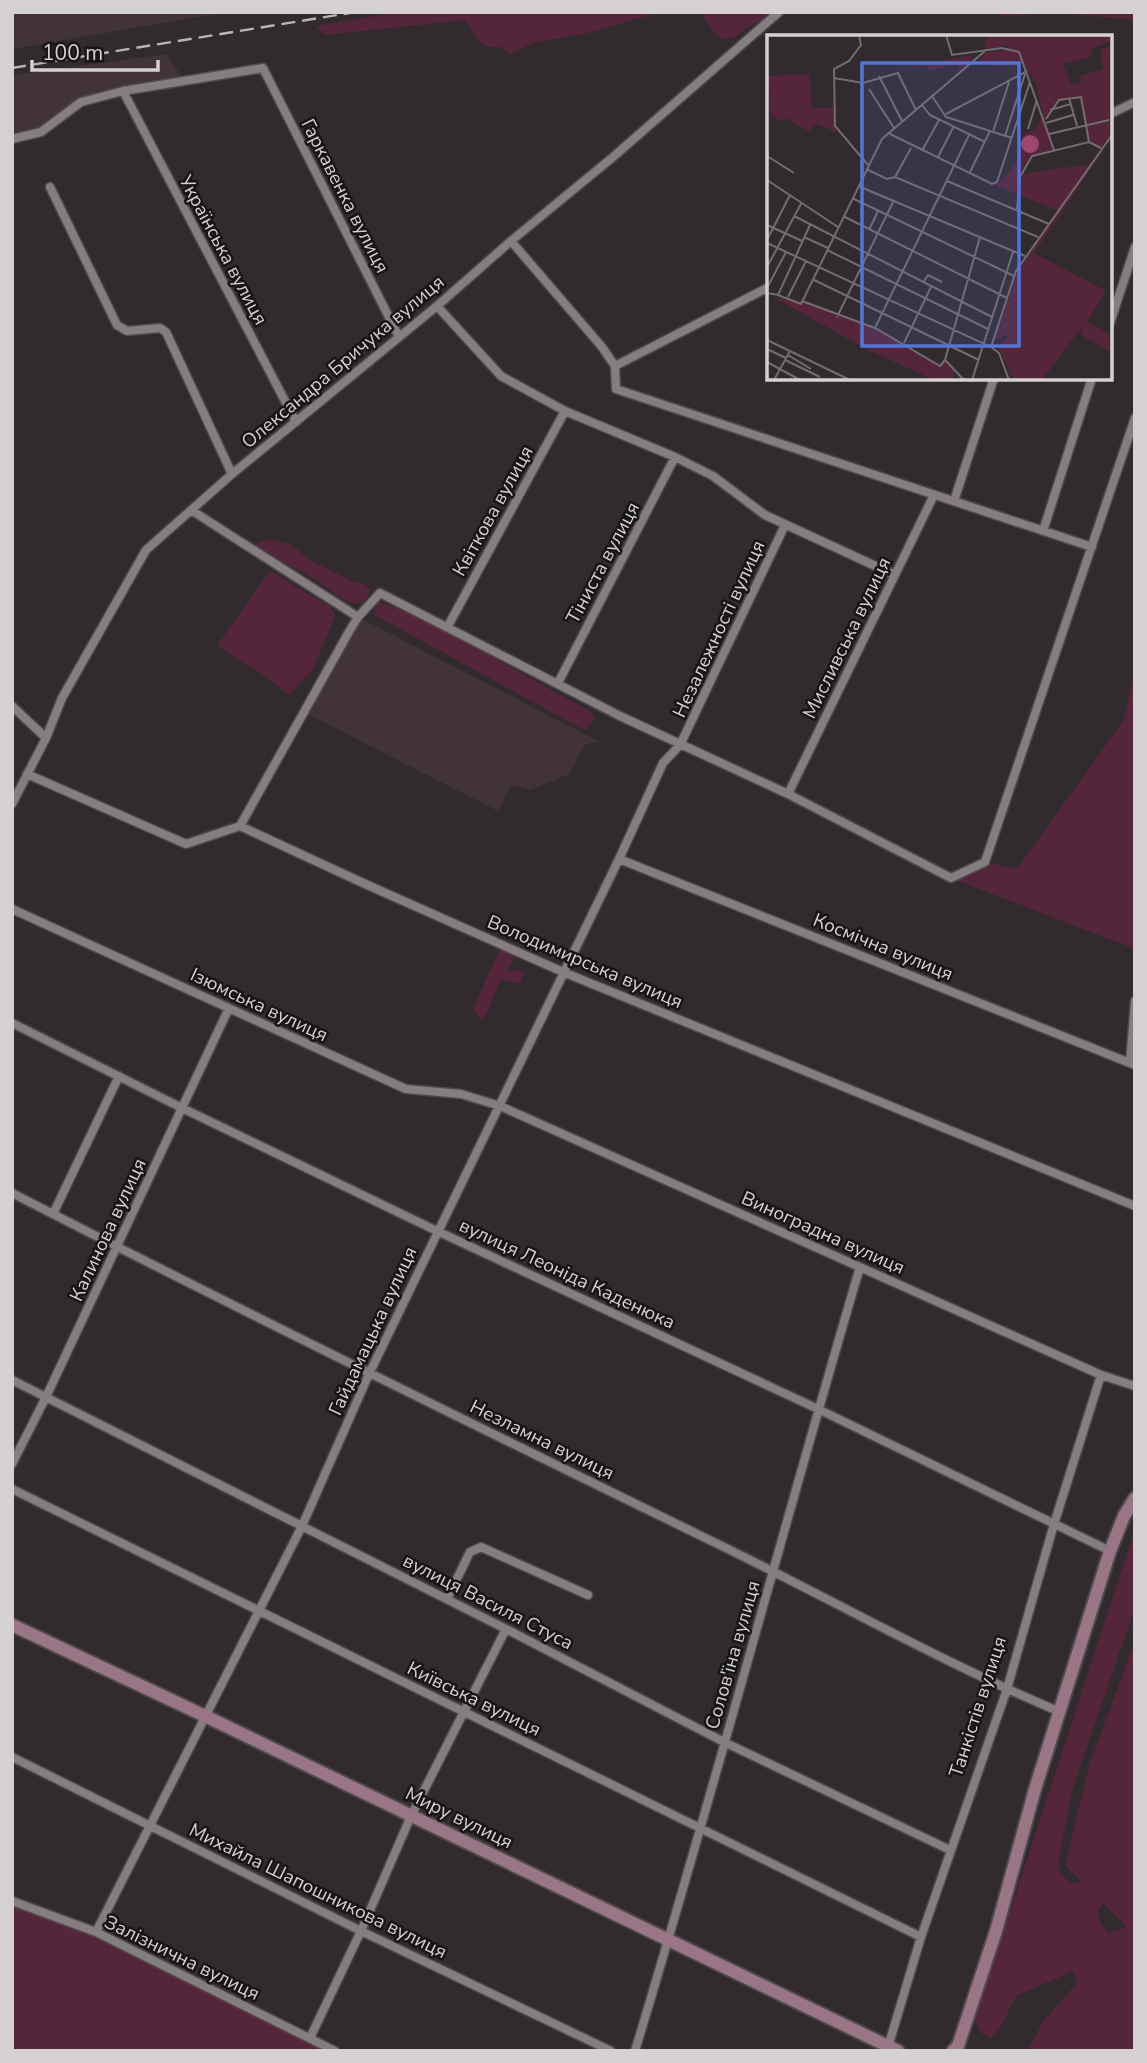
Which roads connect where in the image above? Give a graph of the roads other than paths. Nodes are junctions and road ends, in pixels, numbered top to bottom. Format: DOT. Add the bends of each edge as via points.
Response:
graph roads {
  1 [pos="779,12"];
  2 [pos="123,91"];
  3 [pos="1135,102"];
  4 [pos="1112,113"];
  5 [pos="12,139"];
  6 [pos="50,187"];
  7 [pos="511,241"];
  8 [pos="1135,247"];
  9 [pos="767,288"];
  10 [pos="438,306"];
  11 [pos="1112,317"];
  12 [pos="399,337"];
  13 [pos="615,366"];
  14 [pos="993,380"];
  15 [pos="1091,380"];
  16 [pos="565,411"];
  17 [pos="1135,418"];
  18 [pos="296,422"];
  19 [pos="676,457"];
  20 [pos="232,474"];
  21 [pos="934,495"];
  22 [pos="954,501"];
  23 [pos="191,510"];
  24 [pos="785,525"];
  25 [pos="1043,531"];
  26 [pos="1092,547"];
  27 [pos="895,575"];
  28 [pos="358,617"];
  29 [pos="448,626"];
  30 [pos="558,683"];
  31 [pos="12,706"];
  32 [pos="46,738"];
  33 [pos="680,746"];
  34 [pos="27,774"];
  35 [pos="788,794"];
  36 [pos="12,804"];
  37 [pos="240,826"];
  38 [pos="619,859"];
  39 [pos="12,909"];
  40 [pos="563,972"];
  41 [pos="1135,1001"];
  42 [pos="229,1008"];
  43 [pos="12,1023"];
  44 [pos="1132,1064"];
  45 [pos="119,1076"];
  46 [pos="500,1106"];
  47 [pos="182,1108"];
  48 [pos="12,1193"];
  49 [pos="1135,1206"];
  50 [pos="53,1214"];
  51 [pos="437,1231"];
  52 [pos="118,1246"];
  53 [pos="860,1267"];
  54 [pos="369,1374"];
  55 [pos="1101,1375"];
  56 [pos="12,1380"];
  57 [pos="1135,1386"];
  58 [pos="46,1397"];
  59 [pos="818,1409"];
  60 [pos="12,1464"];
  61 [pos="12,1489"];
  62 [pos="1135,1498"];
  63 [pos="1054,1524"];
  64 [pos="302,1526"];
  65 [pos="1110,1551"];
  66 [pos="772,1571"];
  67 [pos="588,1595"];
  68 [pos="447,1599"];
  69 [pos="260,1610"];
  70 [pos="12,1625"];
  71 [pos="506,1629"];
  72 [pos="1007,1689"];
  73 [pos="464,1711"];
  74 [pos="1060,1712"];
  75 [pos="205,1716"];
  76 [pos="724,1742"];
  77 [pos="12,1757"];
  78 [pos="411,1816"];
  79 [pos="149,1826"];
  80 [pos="701,1829"];
  81 [pos="950,1850"];
  82 [pos="12,1901"];
  83 [pos="360,1931"];
  84 [pos="96,1932"];
  85 [pos="921,1937"];
  86 [pos="669,1941"];
  87 [pos="310,2038"];
  88 [pos="891,2049"];
  89 [pos="335,2051"];
  90 [pos="611,2051"];
  91 [pos="635,2051"];
  92 [pos="953,2051"];
  1 -- 7 [label="street, Олександра Бричука вулиця"];
  2 -- 5 [label="street" via="81,103 41,132"];
  2 -- 12 [label="street, Гаркавенка вулиця" via="263,68"];
  2 -- 18 [label="street, Українська вулиця"];
  3 -- 4 [label="street"];
  6 -- 20 [label="street" via="117,325 127,331 160,328 166,332"];
  7 -- 10 [label="street, Олександра Бричука вулиця"];
  7 -- 13 [label="street"];
  8 -- 11 [label="street"];
  9 -- 13 [label="street"];
  10 -- 12 [label="street, Олександра Бричука вулиця"];
  10 -- 16 [label="street" via="500,376"];
  12 -- 18 [label="street, Олександра Бричука вулиця"];
  13 -- 21 [label="street" via="616,388"];
  14 -- 22 [label="street"];
  15 -- 25 [label="street"];
  16 -- 19 [label="street"];
  16 -- 29 [label="street, Квіткова вулиця"];
  17 -- 26 [label="street"];
  18 -- 20 [label="street, Олександра Бричука вулиця"];
  19 -- 24 [label="street"];
  19 -- 30 [label="street, Тіниста вулиця"];
  20 -- 23 [label="street, Олександра Бричука вулиця"];
  21 -- 22 [label="street"];
  21 -- 27 [label="street, Мисливська вулиця"];
  22 -- 25 [label="street"];
  23 -- 28 [label="street"];
  23 -- 32 [label="street, Олександра Бричука вулиця" via="146,551 62,698"];
  24 -- 27 [label="street"];
  24 -- 33 [label="street, Незалежності вулиця"];
  25 -- 26 [label="street"];
  26 -- 35 [label="street" via="985,862 951,878"];
  27 -- 35 [label="street, Мисливська вулиця"];
  28 -- 29 [label="street" via="380,593"];
  28 -- 37 [label="street"];
  29 -- 30 [label="street"];
  30 -- 33 [label="street"];
  31 -- 32 [label="street"];
  32 -- 34 [label="street, Олександра Бричука вулиця"];
  33 -- 35 [label="street"];
  33 -- 38 [label="street, Гайдамацька вулиця" via="663,763"];
  34 -- 36 [label="street, Олександра Бричука вулиця"];
  34 -- 37 [label="street" via="186,844"];
  37 -- 40 [label="street, Володимирська вулиця"];
  38 -- 40 [label="street, Гайдамацька вулиця"];
  38 -- 44 [label="street, Космічна вулиця"];
  39 -- 42 [label="street, Ізюмська вулиця"];
  40 -- 46 [label="street, Гайдамацька вулиця"];
  40 -- 49 [label="street, Володимирська вулиця"];
  41 -- 44 [label="street"];
  42 -- 46 [label="street, Ізюмська вулиця" via="406,1089 461,1094"];
  42 -- 47 [label="street, Калинова вулиця"];
  43 -- 45 [label="street, вулиця Леоніда Каденюка"];
  45 -- 47 [label="street, вулиця Леоніда Каденюка"];
  45 -- 50 [label="street"];
  46 -- 51 [label="street, Гайдамацька вулиця"];
  46 -- 53 [label="street, Виноградна вулиця"];
  47 -- 51 [label="street, вулиця Леоніда Каденюка"];
  47 -- 52 [label="street, Калинова вулиця"];
  48 -- 50 [label="street, Незламна вулиця"];
  50 -- 52 [label="street, Незламна вулиця"];
  51 -- 54 [label="street, Гайдамацька вулиця"];
  51 -- 59 [label="street, вулиця Леоніда Каденюка"];
  52 -- 54 [label="street, Незламна вулиця"];
  52 -- 58 [label="street, Калинова вулиця"];
  53 -- 55 [label="street, Виноградна вулиця"];
  53 -- 59 [label="street, Солов'їна вулиця"];
  54 -- 64 [label="street, Гайдамацька вулиця"];
  54 -- 66 [label="street, Незламна вулиця"];
  55 -- 57 [label="street, Виноградна вулиця"];
  55 -- 63 [label="street, Танкістів вулиця"];
  56 -- 58 [label="street, вулиця Василя Стуса"];
  58 -- 60 [label="street, Калинова вулиця"];
  58 -- 64 [label="street, вулиця Василя Стуса"];
  59 -- 63 [label="street, вулиця Леоніда Каденюка"];
  59 -- 66 [label="street, Солов'їна вулиця"];
  61 -- 69 [label="street, Київська вулиця"];
  62 -- 65 [label="main road"];
  63 -- 65 [label="street, вулиця Леоніда Каденюка"];
  63 -- 72 [label="street, Танкістів вулиця"];
  64 -- 68 [label="street, вулиця Василя Стуса"];
  64 -- 69 [label="street, Гайдамацька вулиця"];
  65 -- 74 [label="main road"];
  66 -- 72 [label="street, Незламна вулиця"];
  66 -- 76 [label="street, Солов'їна вулиця"];
  67 -- 68 [label="street" via="481,1547 470,1552"];
  68 -- 71 [label="street, вулиця Василя Стуса"];
  69 -- 73 [label="street, Київська вулиця"];
  69 -- 75 [label="street, Гайдамацька вулиця"];
  70 -- 75 [label="main road, Миру вулиця"];
  71 -- 73 [label="street"];
  71 -- 76 [label="street, вулиця Василя Стуса"];
  72 -- 74 [label="street, Незламна вулиця"];
  72 -- 81 [label="street, Танкістів вулиця"];
  73 -- 78 [label="street"];
  73 -- 80 [label="street, Київська вулиця"];
  74 -- 92 [label="main road" via="996,1931"];
  75 -- 78 [label="main road, Миру вулиця"];
  75 -- 79 [label="street, Гайдамацька вулиця"];
  76 -- 80 [label="street, Солов'їна вулиця"];
  76 -- 81 [label="street, вулиця Василя Стуса"];
  77 -- 79 [label="street, Михайла Шапошникова вулиця"];
  78 -- 83 [label="street"];
  78 -- 86 [label="main road, Миру вулиця"];
  79 -- 83 [label="street, Михайла Шапошникова вулиця"];
  79 -- 84 [label="street, Гайдамацька вулиця"];
  80 -- 85 [label="street, Київська вулиця"];
  80 -- 86 [label="street, Солов'їна вулиця"];
  81 -- 85 [label="street, Танкістів вулиця"];
  82 -- 84 [label="street, Залізнична вулиця"];
  83 -- 87 [label="street"];
  83 -- 90 [label="street, Михайла Шапошникова вулиця"];
  84 -- 87 [label="street, Залізнична вулиця"];
  85 -- 88 [label="street, Танкістів вулиця"];
  86 -- 88 [label="main road, Миру вулиця"];
  86 -- 91 [label="street, Солов'їна вулиця"];
  87 -- 89 [label="street, Залізнична вулиця"];
}
